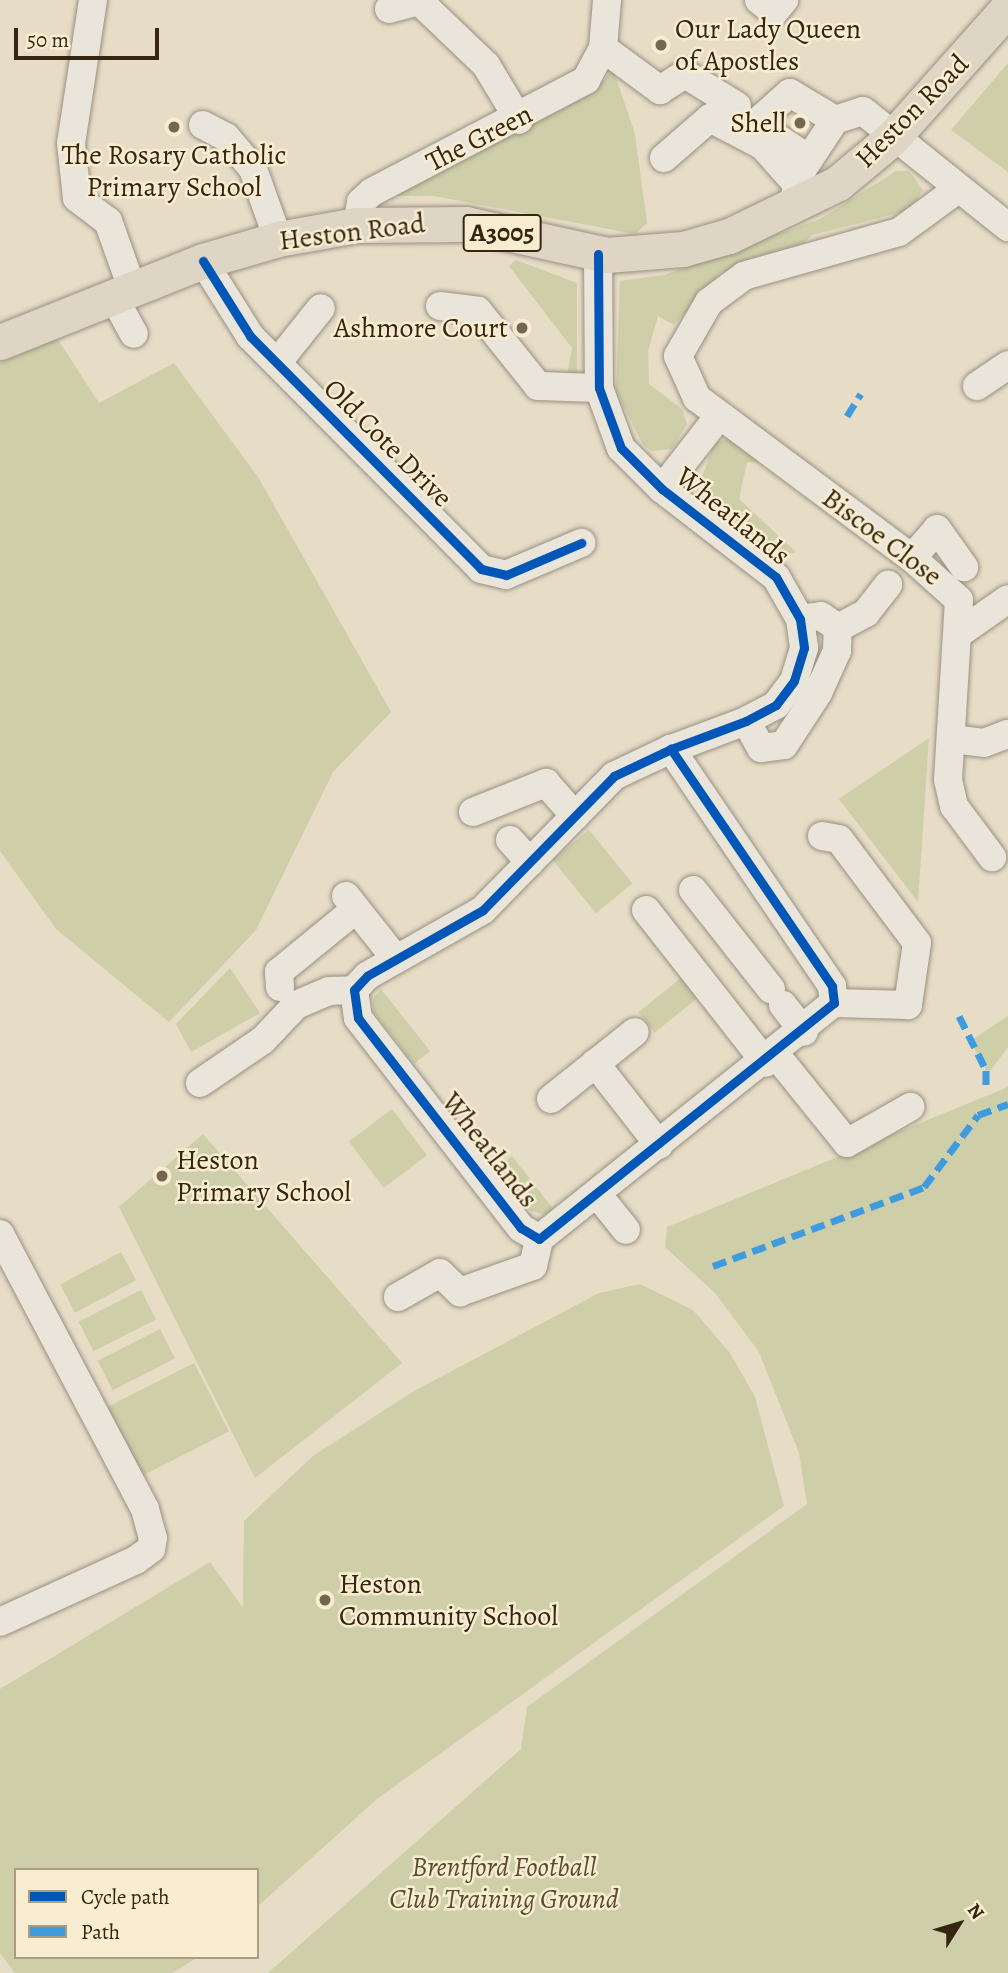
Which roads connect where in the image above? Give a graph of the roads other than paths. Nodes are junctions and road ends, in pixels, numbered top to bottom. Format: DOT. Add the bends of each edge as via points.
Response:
graph roads {
  1 [pos="93,0"];
  2 [pos="607,0"];
  3 [pos="759,0"];
  4 [pos="784,0"];
  5 [pos="1008,8"];
  6 [pos="389,9"];
  7 [pos="603,48"];
  8 [pos="737,106"];
  9 [pos="519,120"];
  10 [pos="835,120"];
  11 [pos="203,125"];
  12 [pos="892,138"];
  13 [pos="664,158"];
  14 [pos="799,184"];
  15 [pos="958,189"];
  16 [pos="357,225"];
  17 [pos="1008,227"];
  18 [pos="278,239"];
  19 [pos="598,254"];
  20 [pos="203,261"];
  21 [pos="122,292"];
  22 [pos="440,306"];
  23 [pos="321,308"];
  24 [pos="134,334"];
  25 [pos="0,342"];
  26 [pos="277,363"];
  27 [pos="1008,365"];
  28 [pos="977,386"];
  29 [pos="599,388"];
  30 [pos="719,416"];
  31 [pos="662,489"];
  32 [pos="582,543"];
  33 [pos="912,558"];
  34 [pos="964,567"];
  35 [pos="888,585"];
  36 [pos="1008,599"];
  37 [pos="800,620"];
  38 [pos="838,628"];
  39 [pos="961,632"];
  40 [pos="746,721"];
  41 [pos="1008,733"];
  42 [pos="952,739"];
  43 [pos="671,749"];
  44 [pos="473,812"];
  45 [pos="575,816"];
  46 [pos="822,836"];
  47 [pos="510,840"];
  48 [pos="992,857"];
  49 [pos="530,862"];
  50 [pos="693,890"];
  51 [pos="646,910"];
  52 [pos="396,959"];
  53 [pos="280,987"];
  54 [pos="354,990"];
  55 [pos="834,1003"];
  56 [pos="635,1032"];
  57 [pos="804,1032"];
  58 [pos="771,1059"];
  59 [pos="595,1063"];
  60 [pos="200,1083"];
  61 [pos="551,1098"];
  62 [pos="909,1107"];
  63 [pos="659,1145"];
  64 [pos="597,1194"];
  65 [pos="626,1230"];
  66 [pos="0,1234"];
  67 [pos="539,1239"];
  68 [pos="398,1297"];
  69 [pos="0,1622"];
  1 -- 21 [label="street" via="71,143 77,198 108,222"];
  2 -- 7 [label="street"];
  3 -- 4 [label="street" via="774,12"];
  5 -- 12 [label="main road, Heston Road / A3005"];
  6 -- 9 [label="street" via="419,1 486,65"];
  7 -- 8 [label="street" via="660,90 685,74"];
  7 -- 9 [label="street, The Green" via="586,80"];
  9 -- 16 [label="street, The Green" via="372,192 361,202"];
  10 -- 12 [label="street" via="863,111"];
  10 -- 14 [label="street"];
  10 -- 14 [label="street" via="790,93 763,117"];
  11 -- 18 [label="street" via="226,137 253,169"];
  12 -- 14 [label="main road, Heston Road / A3005" via="838,183"];
  12 -- 15 [label="street"];
  13 -- 14 [label="street" via="710,118 763,146"];
  14 -- 19 [label="main road, Heston Road / A3005" via="683,249"];
  15 -- 17 [label="street"];
  15 -- 30 [label="street, Biscoe Close" via="899,232 744,276 709,302 685,336 678,356 683,375"];
  16 -- 18 [label="main road, Heston Road / A3005"];
  16 -- 19 [label="main road, Heston Road / A3005" via="466,224"];
  18 -- 20 [label="main road, Heston Road / A3005"];
  19 -- 29 [label="street, Wheatlands"];
  20 -- 21 [label="main road, Heston Road / A3005"];
  20 -- 26 [label="street, Old Cote Drive" via="223,302"];
  21 -- 24 [label="street"];
  21 -- 25 [label="main road, Heston Road / A3005"];
  22 -- 29 [label="street" via="478,311 538,386"];
  23 -- 26 [label="street"];
  26 -- 32 [label="street, Old Cote Drive" via="481,569 506,575"];
  27 -- 28 [label="street"];
  29 -- 31 [label="street, Wheatlands" via="621,448"];
  30 -- 31 [label="street"];
  30 -- 33 [label="street, Biscoe Close" via="834,489"];
  31 -- 37 [label="street, Wheatlands" via="776,578"];
  33 -- 34 [label="street" via="937,529"];
  33 -- 39 [label="street, Biscoe Close" via="959,600"];
  35 -- 38 [label="street" via="866,613"];
  36 -- 39 [label="street"];
  37 -- 38 [label="street" via="821,616"];
  37 -- 40 [label="street, Wheatlands" via="804,648 794,681 776,705"];
  38 -- 40 [label="street" via="837,651 823,683 784,745 761,748"];
  39 -- 42 [label="street, Biscoe Close"];
  40 -- 43 [label="street, Wheatlands"];
  41 -- 42 [label="street" via="984,743"];
  42 -- 48 [label="street, Biscoe Close" via="948,780 954,806"];
  43 -- 45 [label="street, Wheatlands" via="614,776"];
  43 -- 55 [label="street" via="832,986"];
  44 -- 45 [label="street" via="546,783"];
  45 -- 49 [label="street, Wheatlands"];
  46 -- 55 [label="street" via="838,839 916,943 908,1005"];
  47 -- 49 [label="street"];
  49 -- 52 [label="street, Wheatlands" via="483,910"];
  50 -- 57 [label="street"];
  51 -- 58 [label="street"];
  52 -- 53 [label="street" via="351,902 279,972"];
  52 -- 54 [label="street, Wheatlands"];
  54 -- 60 [label="street" via="322,993 296,1005 263,1040"];
  54 -- 67 [label="street, Wheatlands" via="358,1018 521,1228"];
  55 -- 57 [label="street, Wheatlands"];
  56 -- 59 [label="street"];
  57 -- 58 [label="street, Wheatlands"];
  58 -- 62 [label="street" via="847,1143"];
  58 -- 63 [label="street, Wheatlands"];
  59 -- 61 [label="street"];
  59 -- 63 [label="street"];
  63 -- 64 [label="street, Wheatlands"];
  64 -- 65 [label="street"];
  64 -- 67 [label="street, Wheatlands"];
  66 -- 69 [label="street" via="145,1508 153,1538 151,1549 136,1560"];
  67 -- 68 [label="street" via="533,1266 460,1292 440,1273"];
}
